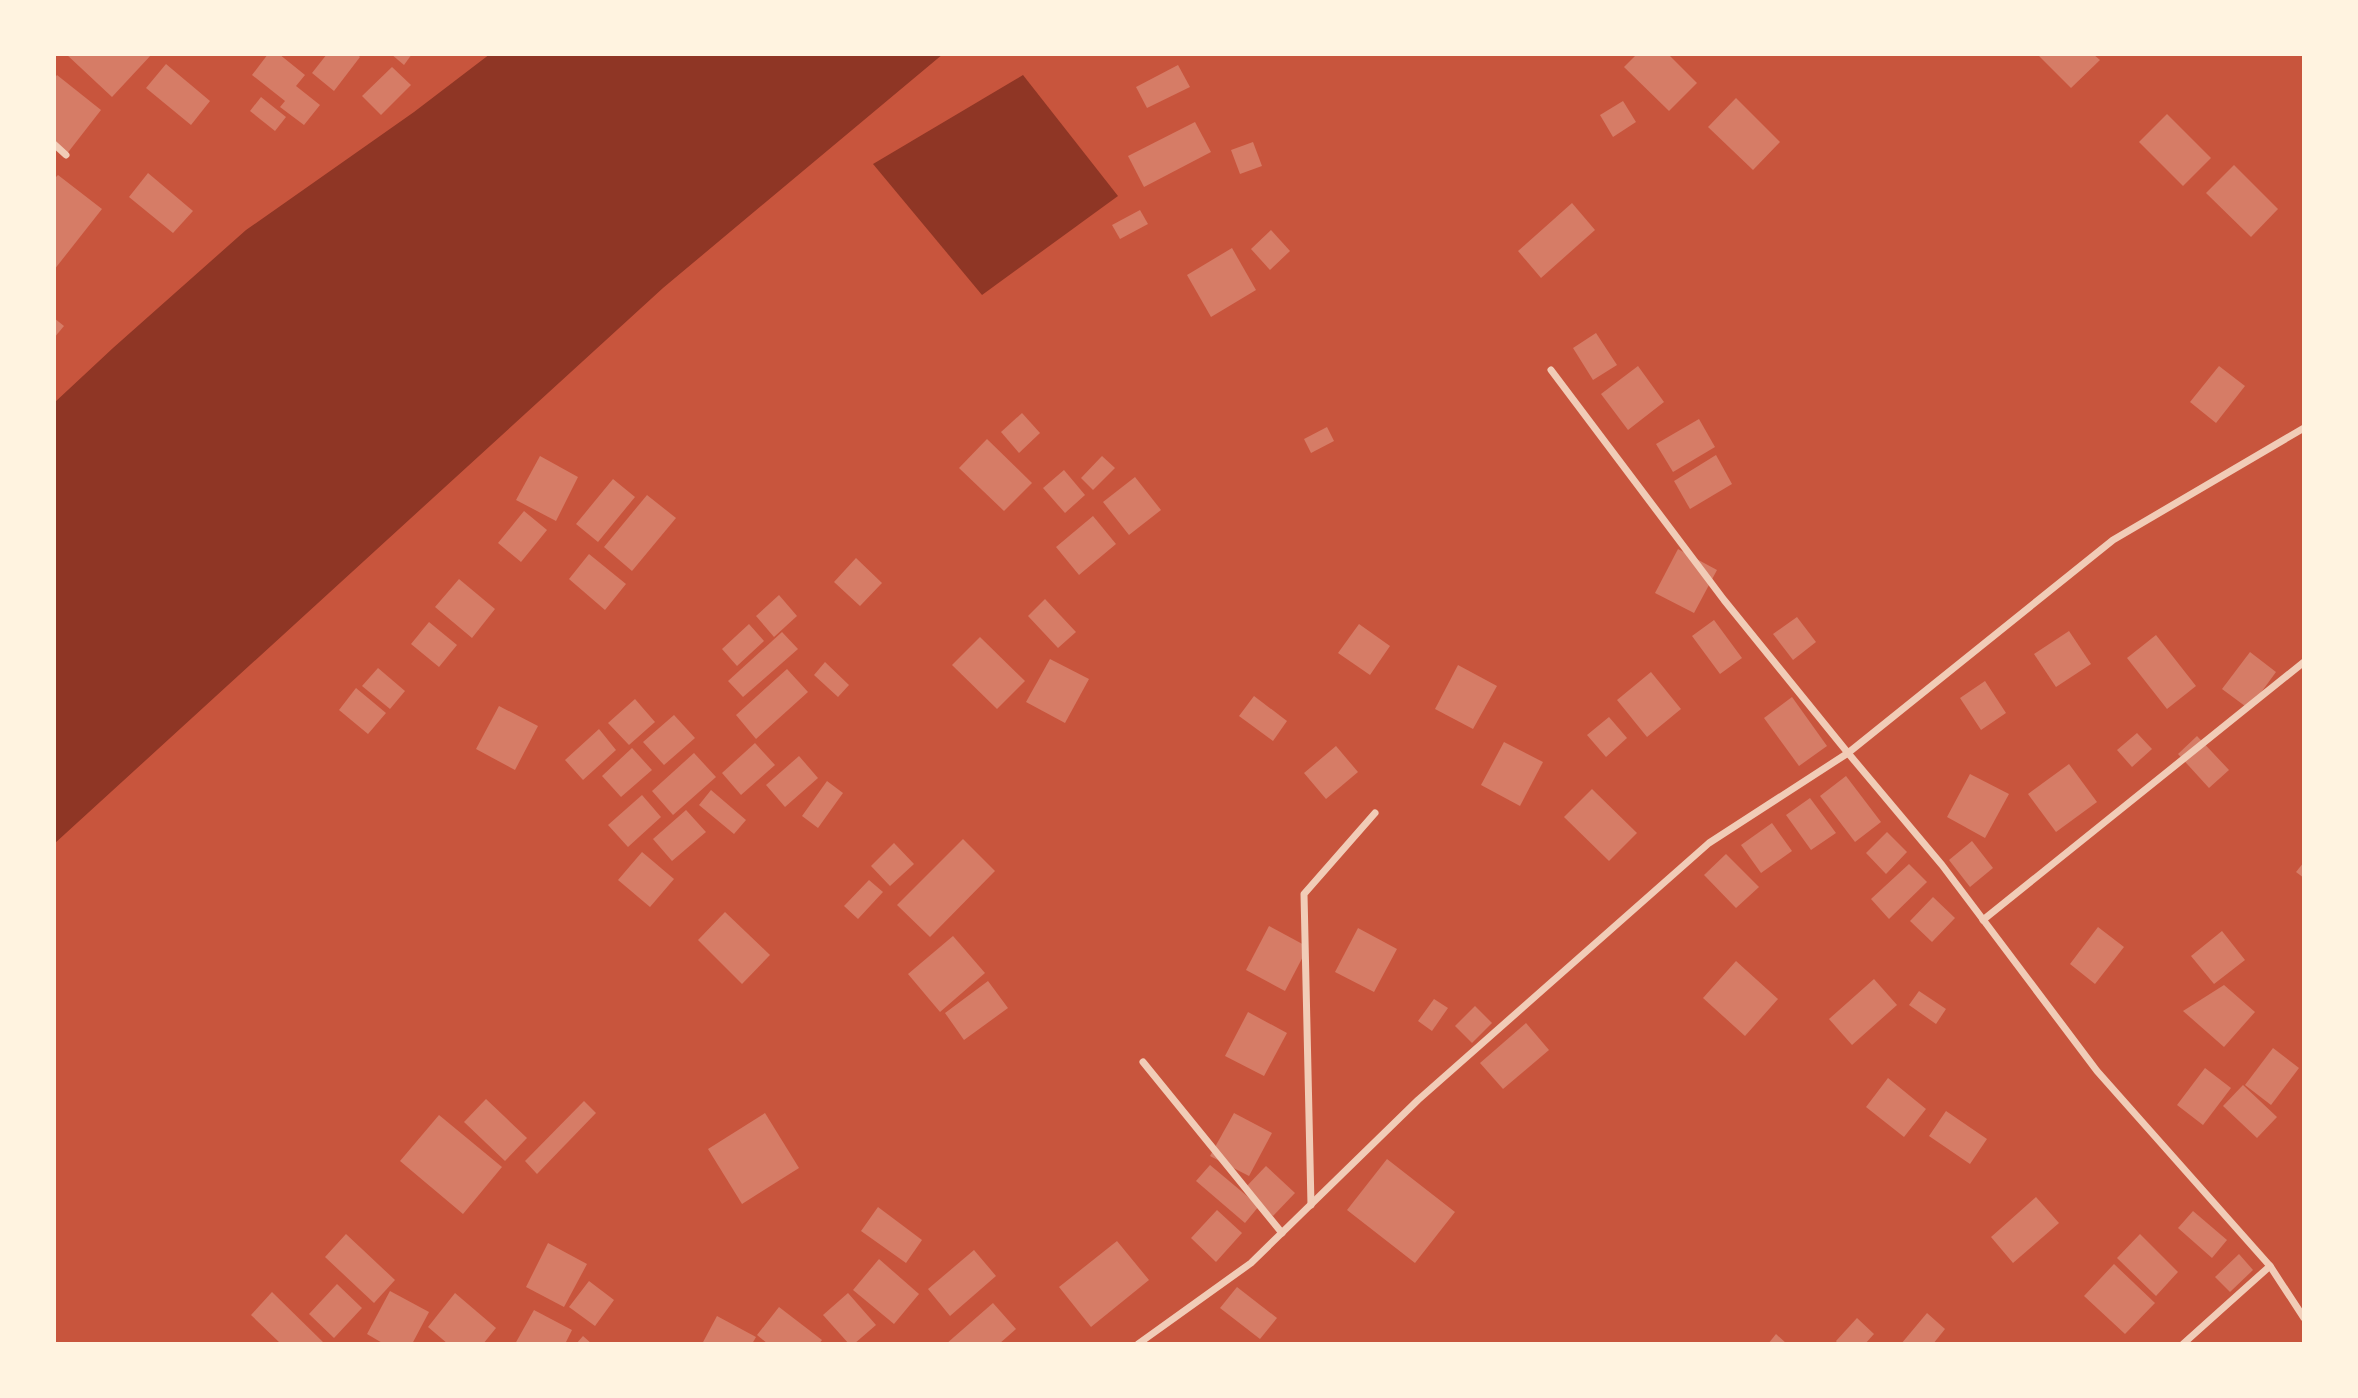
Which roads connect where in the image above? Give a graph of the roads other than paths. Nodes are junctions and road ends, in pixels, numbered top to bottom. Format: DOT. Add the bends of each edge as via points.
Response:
graph roads {
  1 [pos="54,144"];
  2 [pos="66,155"];
  3 [pos="1551,370"];
  4 [pos="2304,428"];
  5 [pos="2304,662"];
  6 [pos="1847,753"];
  7 [pos="1375,813"];
  8 [pos="1983,920"];
  9 [pos="1143,1062"];
  10 [pos="1311,1205"];
  11 [pos="1282,1233"];
  12 [pos="2270,1266"];
  13 [pos="2304,1318"];
  14 [pos="1138,1344"];
  15 [pos="2183,1344"];
  1 -- 2 [label="street"];
  3 -- 6 [label="street" via="1724,600"];
  4 -- 6 [label="street" via="2113,540"];
  5 -- 8 [label="street"];
  6 -- 8 [label="street"];
  6 -- 10 [label="street" via="1709,843 1418,1100"];
  7 -- 10 [label="street" via="1304,894"];
  8 -- 12 [label="street" via="2097,1071"];
  9 -- 11 [label="street"];
  10 -- 11 [label="street"];
  11 -- 14 [label="street" via="1251,1263"];
  12 -- 13 [label="street"];
  12 -- 15 [label="street"];
}
